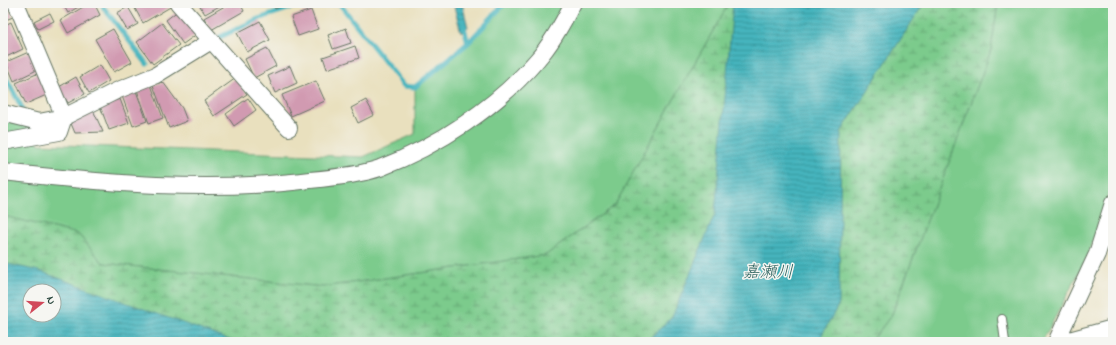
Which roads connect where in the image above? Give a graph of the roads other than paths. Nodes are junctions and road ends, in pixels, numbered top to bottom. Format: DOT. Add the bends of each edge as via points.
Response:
graph roads {
  1 [pos="16,3"];
  2 [pos="178,3"];
  3 [pos="573,3"];
  4 [pos="211,41"];
  5 [pos="3,113"];
  6 [pos="64,117"];
  7 [pos="289,128"];
  8 [pos="3,142"];
  9 [pos="3,172"];
  10 [pos="1113,203"];
  11 [pos="1002,319"];
  12 [pos="1113,328"];
  13 [pos="1057,341"];
  14 [pos="1005,342"];
  1 -- 6 [label="street"];
  2 -- 4 [label="street"];
  3 -- 9 [label="street" via="563,23 538,59 505,93 434,143 379,168 290,183 223,186 134,184"];
  4 -- 6 [label="street" via="156,75 116,91"];
  4 -- 7 [label="street"];
  5 -- 6 [label="street" via="39,122"];
  6 -- 8 [label="street" via="60,132"];
  10 -- 13 [label="street" via="1097,254"];
  11 -- 14 [label="lane"];
  12 -- 13 [label="street"];
}
